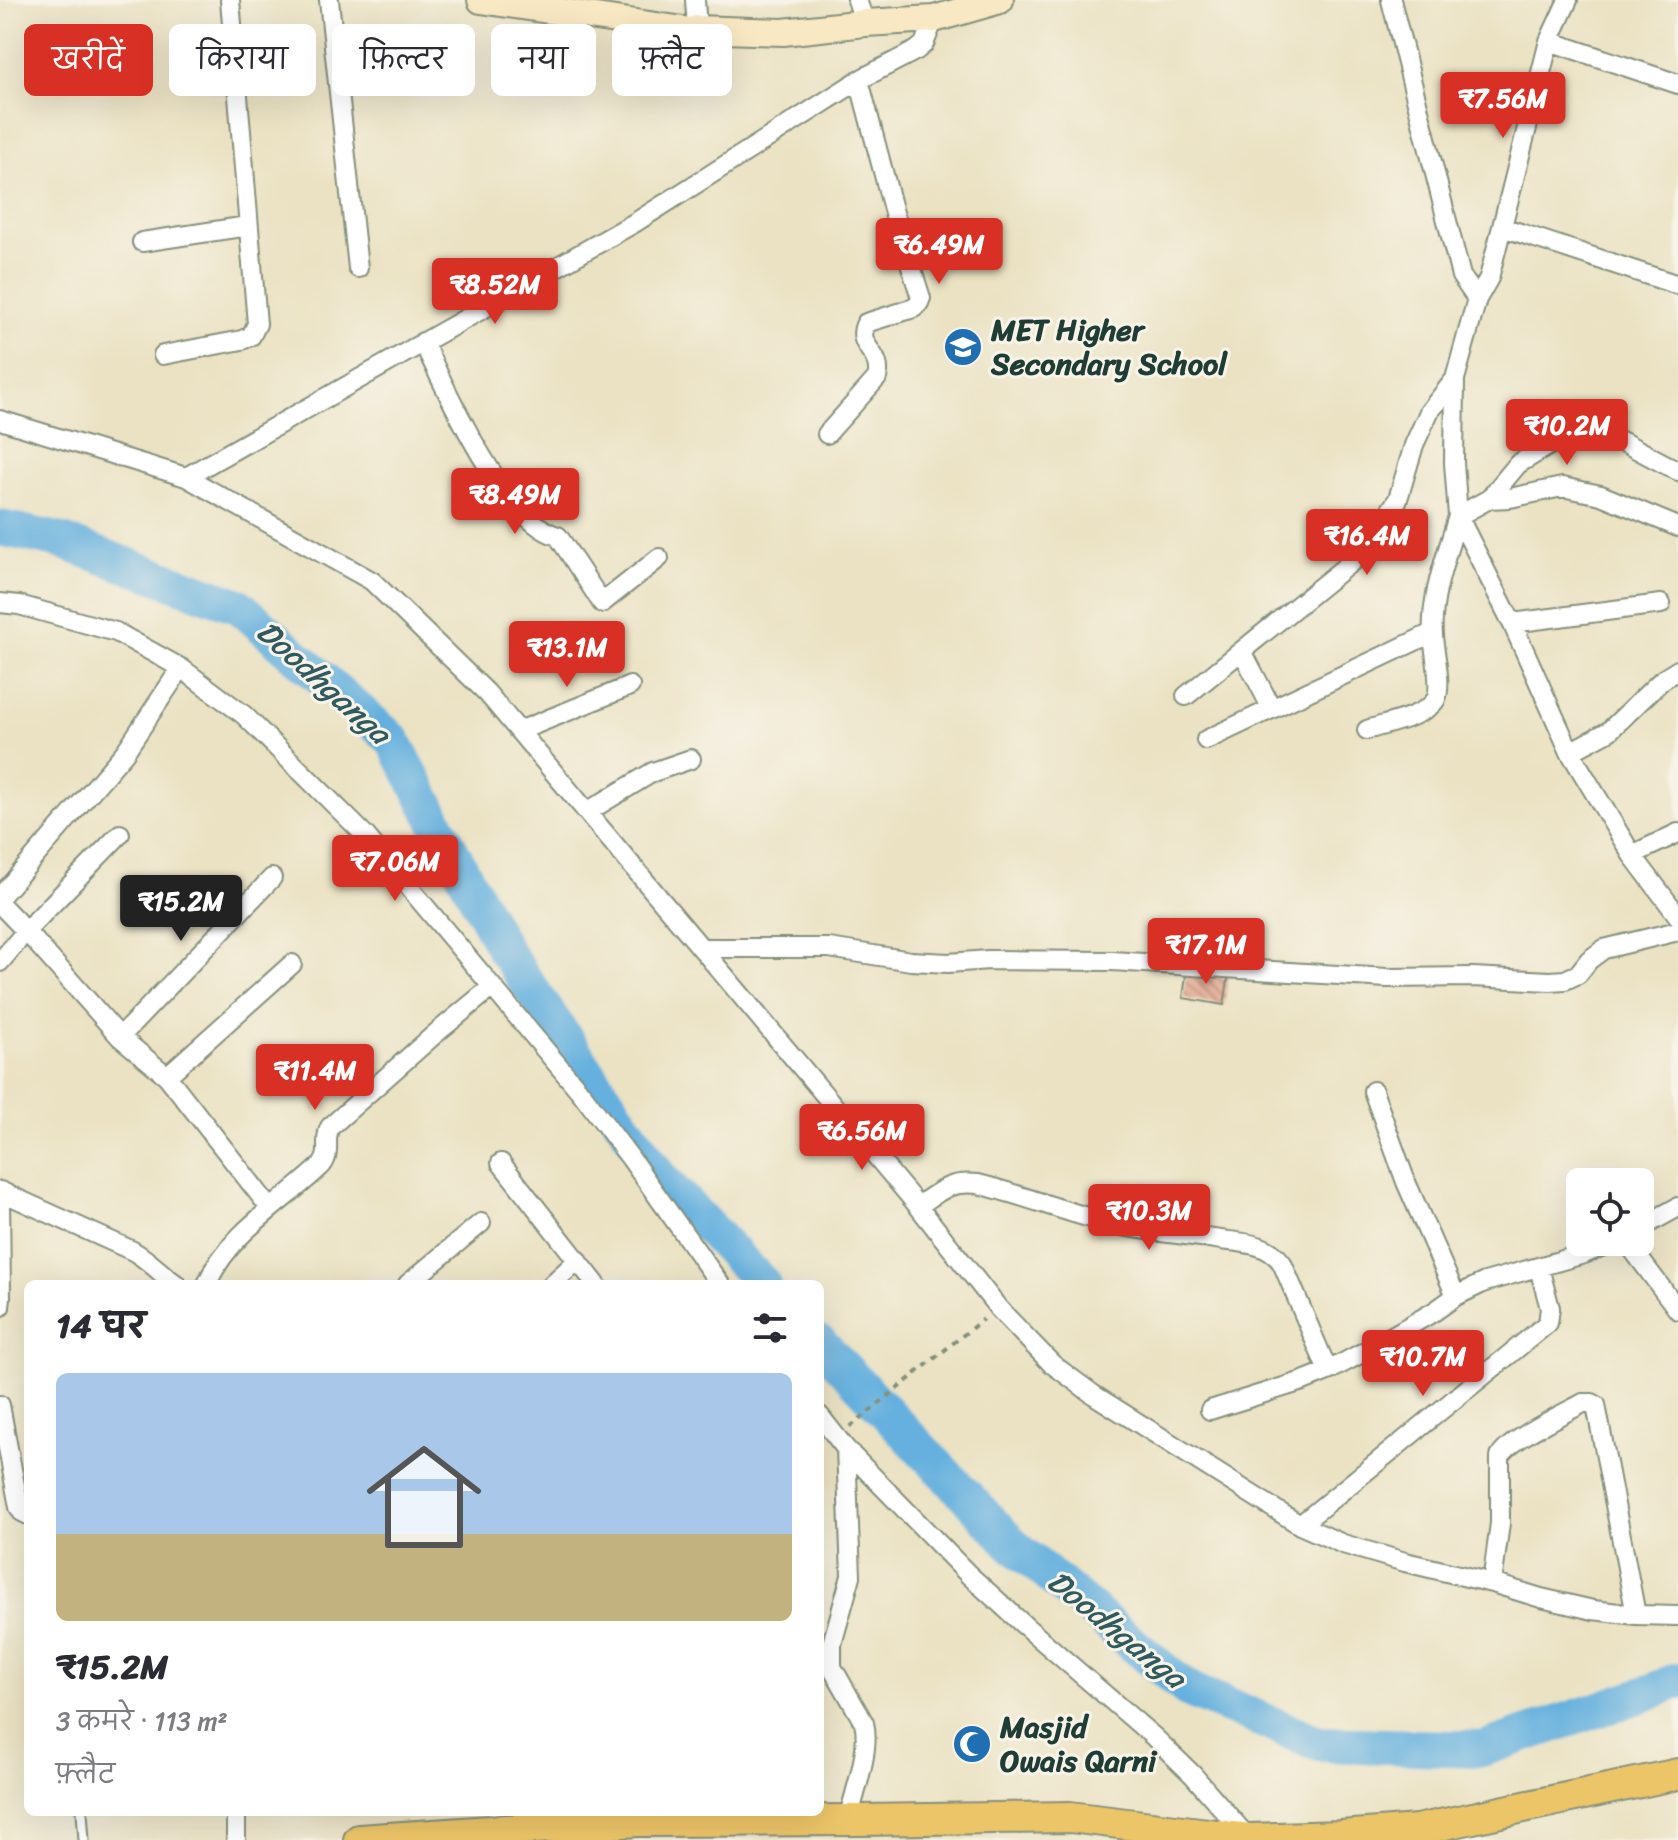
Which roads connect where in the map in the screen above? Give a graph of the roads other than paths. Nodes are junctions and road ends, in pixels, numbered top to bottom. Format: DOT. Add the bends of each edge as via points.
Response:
graph roads {
  1 [pos="230,0"];
  2 [pos="329,0"];
  3 [pos="481,0"];
  4 [pos="695,0"];
  5 [pos="1000,0"];
  6 [pos="1391,0"];
  7 [pos="1568,0"];
  8 [pos="508,2"];
  9 [pos="861,12"];
  10 [pos="934,19"];
  11 [pos="646,24"];
  12 [pos="697,24"];
  13 [pos="732,30"];
  14 [pos="1549,41"];
  15 [pos="859,80"];
  16 [pos="1678,84"];
  17 [pos="248,226"];
  18 [pos="1502,227"];
  19 [pos="142,242"];
  20 [pos="358,268"];
  21 [pos="1678,285"];
  22 [pos="1477,299"];
  23 [pos="423,342"];
  24 [pos="163,355"];
  25 [pos="1455,379"];
  26 [pos="0,420"];
  27 [pos="827,434"];
  28 [pos="1678,471"];
  29 [pos="186,477"];
  30 [pos="1489,499"];
  31 [pos="1458,516"];
  32 [pos="1678,527"];
  33 [pos="659,558"];
  34 [pos="0,603"];
  35 [pos="1661,604"];
  36 [pos="1512,623"];
  37 [pos="1432,633"];
  38 [pos="1242,651"];
  39 [pos="181,668"];
  40 [pos="1678,670"];
  41 [pos="630,686"];
  42 [pos="1186,696"];
  43 [pos="1272,709"];
  44 [pos="1367,730"];
  45 [pos="519,731"];
  46 [pos="1206,740"];
  47 [pos="1570,752"];
  48 [pos="691,759"];
  49 [pos="587,812"];
  50 [pos="1678,833"];
  51 [pos="120,834"];
  52 [pos="1632,855"];
  53 [pos="272,878"];
  54 [pos="0,897"];
  55 [pos="0,904"];
  56 [pos="1678,916"];
  57 [pos="26,931"];
  58 [pos="1678,931"];
  59 [pos="702,948"];
  60 [pos="0,962"];
  61 [pos="292,964"];
  62 [pos="492,987"];
  63 [pos="120,1037"];
  64 [pos="167,1076"];
  65 [pos="1373,1091"];
  66 [pos="501,1163"];
  67 [pos="0,1192"];
  68 [pos="918,1206"];
  69 [pos="1678,1207"];
  70 [pos="270,1208"];
  71 [pos="1654,1220"];
  72 [pos="481,1223"];
  73 [pos="1578,1256"];
  74 [pos="1638,1256"];
  75 [pos="578,1260"];
  76 [pos="1539,1268"];
  77 [pos="170,1280"];
  78 [pos="209,1280"];
  79 [pos="413,1280"];
  80 [pos="556,1280"];
  81 [pos="593,1280"];
  82 [pos="717,1280"];
  83 [pos="1456,1296"];
  84 [pos="0,1307"];
  85 [pos="1678,1310"];
  86 [pos="1328,1371"];
  87 [pos="0,1405"];
  88 [pos="1210,1410"];
  89 [pos="824,1421"];
  90 [pos="846,1449"];
  91 [pos="24,1513"];
  92 [pos="1300,1525"];
  93 [pos="1492,1583"];
  94 [pos="1636,1615"];
  95 [pos="1678,1616"];
  96 [pos="1678,1774"];
  97 [pos="82,1816"];
  98 [pos="236,1816"];
  99 [pos="639,1816"];
  100 [pos="848,1820"];
  101 [pos="1142,1834"];
  102 [pos="1390,1836"];
  103 [pos="1341,1838"];
  104 [pos="1249,1839"];
  105 [pos="84,1840"];
  106 [pos="236,1840"];
  107 [pos="359,1840"];
  1 -- 17 [label="street"];
  2 -- 20 [label="street"];
  3 -- 8 [label="main road"];
  4 -- 12 [label="street"];
  5 -- 10 [label="main road"];
  6 -- 22 [label="street" via="1461,276"];
  7 -- 14 [label="street"];
  8 -- 11 [label="main road"];
  9 -- 10 [label="main road"];
  9 -- 13 [label="main road" via="783,32"];
  10 -- 15 [label="street" via="924,44"];
  14 -- 16 [label="street"];
  14 -- 18 [label="street"];
  15 -- 23 [label="street" via="636,222"];
  15 -- 27 [label="street" via="921,298 914,308 866,323 863,337 878,362 877,378"];
  17 -- 19 [label="street"];
  17 -- 24 [label="street" via="257,306 251,336"];
  18 -- 21 [label="street"];
  18 -- 22 [label="street" via="1489,278"];
  22 -- 25 [label="street"];
  23 -- 29 [label="street"];
  23 -- 33 [label="street" via="482,458 528,520 558,536 602,603"];
  25 -- 31 [label="street"];
  25 -- 38 [label="street" via="1429,412 1398,499 1373,537 1355,559"];
  26 -- 29 [label="street"];
  28 -- 30 [label="street" via="1606,433 1573,431 1518,464"];
  29 -- 45 [label="street" via="372,581"];
  30 -- 31 [label="street"];
  30 -- 32 [label="street" via="1562,487 1601,495"];
  31 -- 36 [label="street"];
  31 -- 37 [label="street" via="1434,603"];
  34 -- 39 [label="street" via="116,632"];
  35 -- 36 [label="street"];
  36 -- 47 [label="street"];
  37 -- 43 [label="street"];
  37 -- 44 [label="street" via="1438,696 1432,705"];
  38 -- 42 [label="street"];
  38 -- 43 [label="street"];
  39 -- 54 [label="street" via="125,752"];
  39 -- 62 [label="street" via="244,715 366,836"];
  40 -- 47 [label="street" via="1609,731"];
  41 -- 45 [label="street"];
  43 -- 46 [label="street"];
  45 -- 49 [label="street"];
  47 -- 52 [label="street"];
  48 -- 49 [label="street" via="653,772"];
  49 -- 59 [label="street"];
  50 -- 52 [label="street"];
  51 -- 57 [label="street"];
  52 -- 56 [label="street"];
  53 -- 63 [label="street"];
  55 -- 57 [label="street"];
  57 -- 60 [label="street"];
  57 -- 63 [label="street"];
  58 -- 59 [label="street" via="1604,949 1578,974 1550,981 1387,978 1112,961 948,963 829,948"];
  59 -- 68 [label="street"];
  61 -- 64 [label="street"];
  62 -- 70 [label="street" via="330,1127 327,1158"];
  62 -- 82 [label="street" via="583,1095"];
  63 -- 64 [label="street"];
  64 -- 70 [label="street"];
  65 -- 83 [label="street"];
  66 -- 75 [label="street"];
  67 -- 77 [label="street" via="133,1251"];
  67 -- 84 [label="street"];
  68 -- 86 [label="street" via="951,1184 965,1182 1112,1223 1271,1251 1282,1263"];
  68 -- 92 [label="street" via="999,1309 1052,1364"];
  69 -- 71 [label="street"];
  70 -- 78 [label="street" via="219,1260"];
  72 -- 79 [label="street"];
  73 -- 76 [label="street"];
  74 -- 85 [label="street"];
  75 -- 80 [label="street"];
  75 -- 81 [label="street"];
  76 -- 83 [label="street"];
  76 -- 92 [label="street" via="1550,1308 1548,1323"];
  83 -- 86 [label="street"];
  86 -- 88 [label="street"];
  87 -- 91 [label="street"];
  89 -- 90 [label="street"];
  90 -- 100 [label="street" via="851,1576 832,1644 832,1667 866,1733"];
  90 -- 104 [label="street" via="969,1575 1154,1737"];
  92 -- 93 [label="street" via="1343,1544"];
  93 -- 94 [label="street" via="1593,1610"];
  93 -- 94 [label="street" via="1502,1452 1583,1403 1592,1403"];
  94 -- 95 [label="street"];
  96 -- 102 [label="main road"];
  97 -- 105 [label="lane"];
  98 -- 106 [label="street"];
  99 -- 100 [label="main road"];
  99 -- 107 [label="main road"];
  100 -- 101 [label="main road" via="1070,1817"];
  101 -- 104 [label="main road"];
  102 -- 103 [label="main road"];
  103 -- 104 [label="main road"];
}
